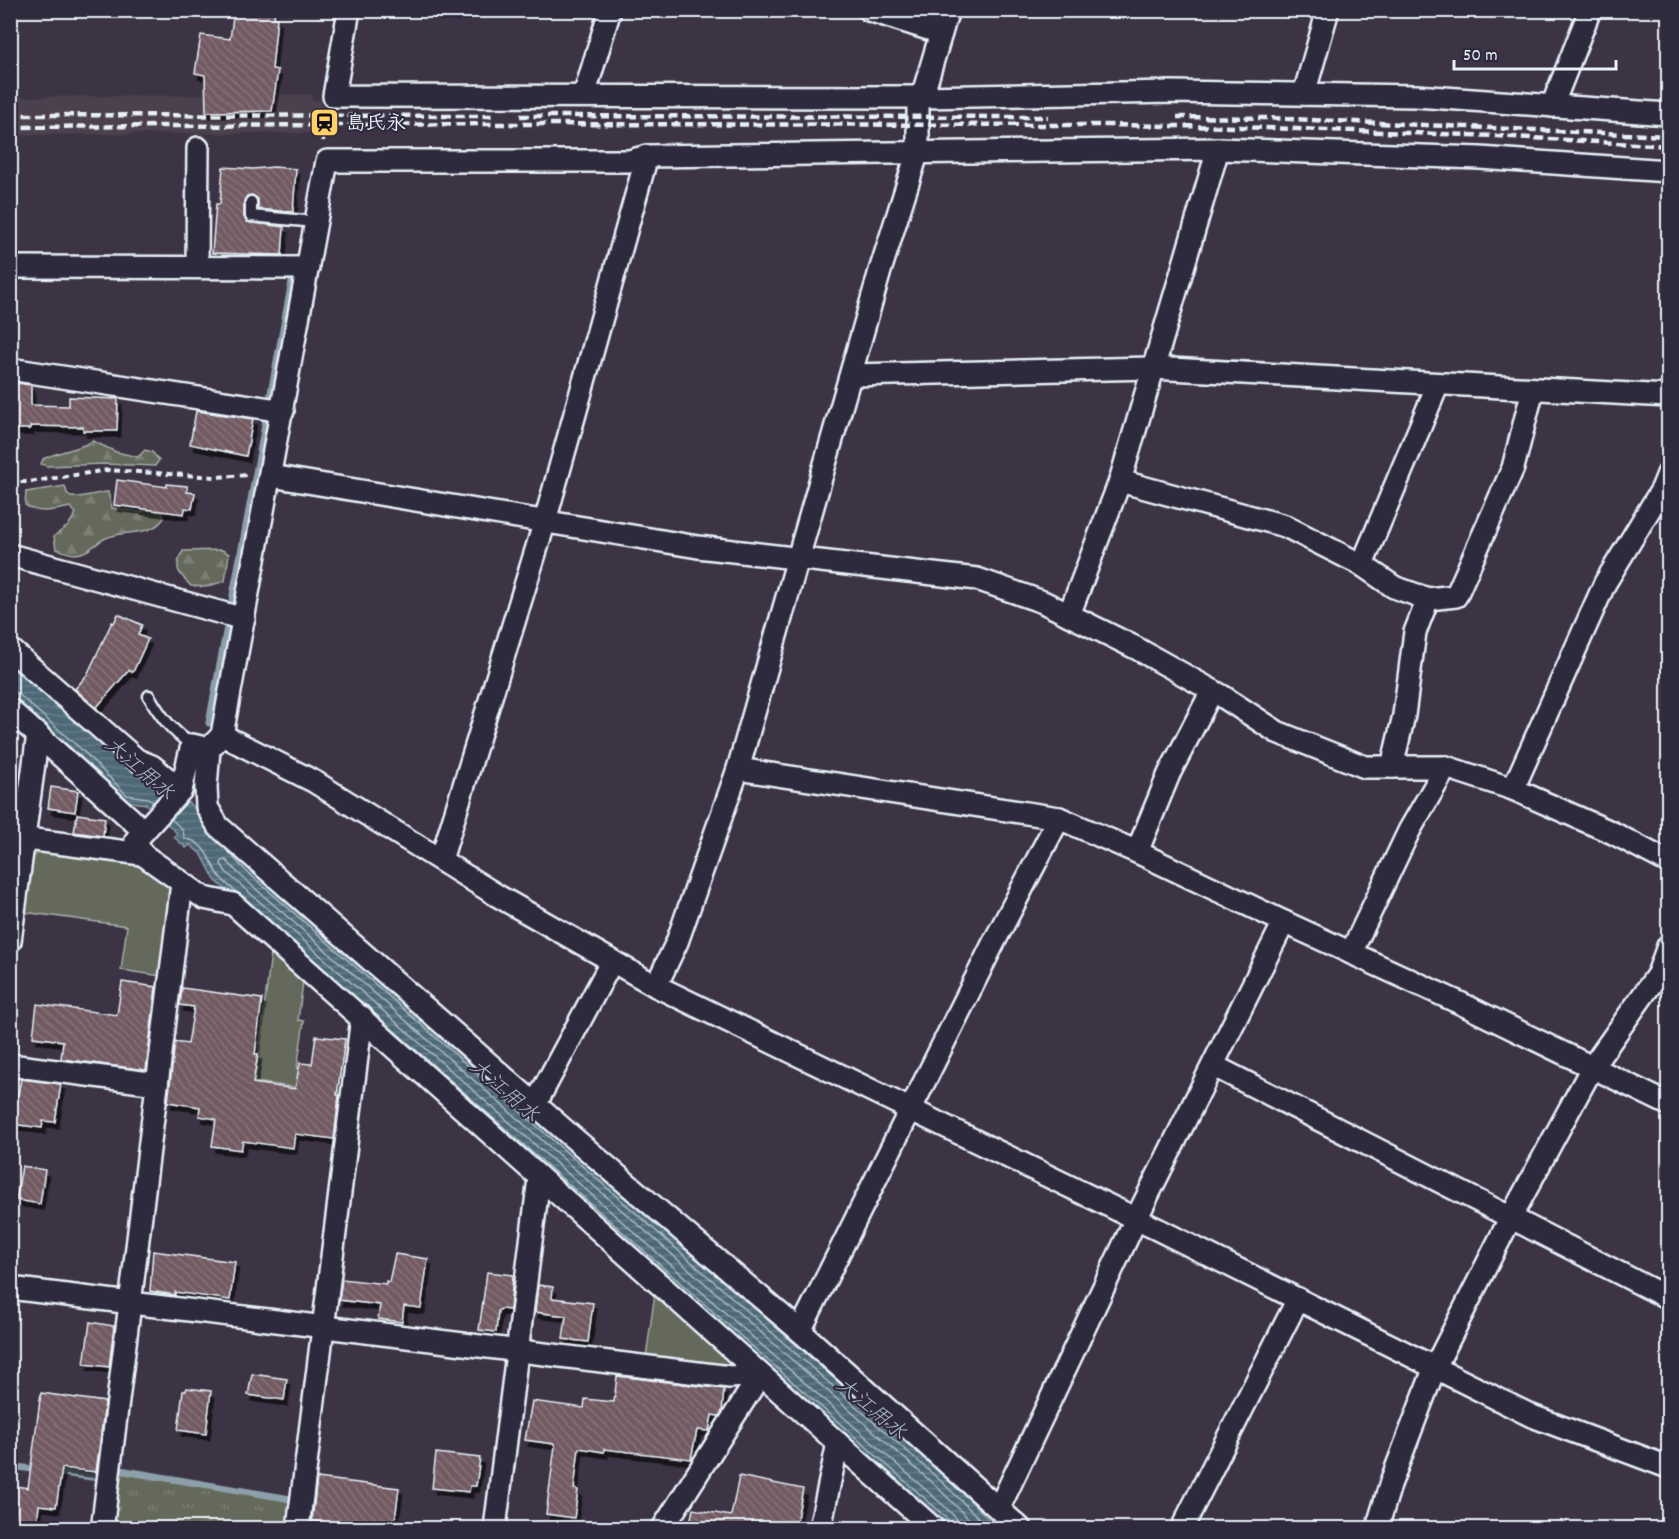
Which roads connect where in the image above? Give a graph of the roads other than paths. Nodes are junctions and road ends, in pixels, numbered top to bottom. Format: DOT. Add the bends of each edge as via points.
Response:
graph roads {
  1 [pos="349,10"];
  2 [pos="610,10"];
  3 [pos="869,10"];
  4 [pos="948,10"];
  5 [pos="1328,10"];
  6 [pos="1590,10"];
  7 [pos="941,33"];
  8 [pos="1304,94"];
  9 [pos="584,96"];
  10 [pos="920,96"];
  11 [pos="1552,106"];
  12 [pos="1668,114"];
  13 [pos="198,148"];
  14 [pos="1218,149"];
  15 [pos="918,151"];
  16 [pos="646,156"];
  17 [pos="1668,171"];
  18 [pos="251,202"];
  19 [pos="316,222"];
  20 [pos="10,267"];
  21 [pos="197,267"];
  22 [pos="308,268"];
  23 [pos="1152,368"];
  24 [pos="10,369"];
  25 [pos="850,375"];
  26 [pos="1438,384"];
  27 [pos="1533,389"];
  28 [pos="1668,396"];
  29 [pos="272,409"];
  30 [pos="1668,474"];
  31 [pos="271,476"];
  32 [pos="1120,481"];
  33 [pos="1661,505"];
  34 [pos="545,521"];
  35 [pos="10,555"];
  36 [pos="799,558"];
  37 [pos="1362,565"];
  38 [pos="1428,599"];
  39 [pos="1069,615"];
  40 [pos="233,616"];
  41 [pos="10,649"];
  42 [pos="1212,691"];
  43 [pos="149,696"];
  44 [pos="10,710"];
  45 [pos="38,734"];
  46 [pos="208,743"];
  47 [pos="1392,766"];
  48 [pos="1446,767"];
  49 [pos="738,769"];
  50 [pos="1513,789"];
  51 [pos="181,790"];
  52 [pos="1059,818"];
  53 [pos="148,826"];
  54 [pos="17,838"];
  55 [pos="1137,852"];
  56 [pos="142,854"];
  57 [pos="441,860"];
  58 [pos="1668,862"];
  59 [pos="182,883"];
  60 [pos="1284,922"];
  61 [pos="10,941"];
  62 [pos="1668,946"];
  63 [pos="1351,953"];
  64 [pos="612,961"];
  65 [pos="1663,976"];
  66 [pos="656,986"];
  67 [pos="362,1017"];
  68 [pos="10,1065"];
  69 [pos="1214,1066"];
  70 [pos="1593,1066"];
  71 [pos="157,1084"];
  72 [pos="536,1103"];
  73 [pos="1668,1104"];
  74 [pos="911,1109"];
  75 [pos="538,1179"];
  76 [pos="1511,1217"];
  77 [pos="1136,1219"];
  78 [pos="10,1288"];
  79 [pos="1668,1298"];
  80 [pos="1298,1299"];
  81 [pos="130,1302"];
  82 [pos="323,1326"];
  83 [pos="800,1331"];
  84 [pos="517,1350"];
  85 [pos="1435,1367"];
  86 [pos="760,1375"];
  87 [pos="837,1443"];
  88 [pos="1668,1467"];
  89 [pos="999,1508"];
  90 [pos="103,1522"];
  91 [pos="298,1528"];
  92 [pos="495,1528"];
  93 [pos="663,1528"];
  94 [pos="820,1528"];
  95 [pos="933,1528"];
  96 [pos="1020,1528"];
  97 [pos="1182,1528"];
  98 [pos="1377,1528"];
  1 -- 9 [label="street" via="334,96"];
  2 -- 9 [label="street"];
  3 -- 7 [label="street"];
  4 -- 7 [label="street"];
  5 -- 8 [label="street"];
  6 -- 11 [label="street"];
  7 -- 10 [label="street"];
  8 -- 10 [label="street"];
  8 -- 11 [label="street" via="1416,96"];
  9 -- 10 [label="street"];
  10 -- 15 [label="street"];
  11 -- 12 [label="street"];
  13 -- 21 [label="street"];
  14 -- 15 [label="street"];
  14 -- 17 [label="street" via="1480,158"];
  14 -- 23 [label="street"];
  15 -- 16 [label="street"];
  15 -- 25 [label="street"];
  16 -- 19 [label="street" via="629,161 327,161"];
  16 -- 34 [label="street"];
  18 -- 19 [label="lane" via="251,216"];
  19 -- 22 [label="street"];
  20 -- 21 [label="street"];
  21 -- 22 [label="street"];
  22 -- 29 [label="street"];
  23 -- 25 [label="street"];
  23 -- 26 [label="street"];
  23 -- 32 [label="street"];
  24 -- 29 [label="street"];
  25 -- 36 [label="street"];
  26 -- 27 [label="street"];
  26 -- 37 [label="street"];
  27 -- 28 [label="street"];
  27 -- 38 [label="street" via="1513,468 1456,596"];
  29 -- 31 [label="street"];
  30 -- 33 [label="street"];
  31 -- 34 [label="street"];
  31 -- 40 [label="street"];
  32 -- 37 [label="street" via="1285,526"];
  32 -- 39 [label="street"];
  33 -- 50 [label="street" via="1605,583"];
  34 -- 36 [label="street" via="698,547"];
  34 -- 57 [label="street"];
  35 -- 40 [label="street"];
  36 -- 39 [label="street" via="977,579"];
  36 -- 49 [label="street"];
  37 -- 38 [label="street" via="1394,587"];
  38 -- 47 [label="street" via="1415,632 1404,715"];
  39 -- 42 [label="street"];
  40 -- 46 [label="street"];
  41 -- 51 [label="street" via="137,760 152,766"];
  42 -- 47 [label="street" via="1276,732 1365,767"];
  42 -- 55 [label="street" via="1169,774"];
  43 -- 46 [label="lane" via="174,732"];
  44 -- 45 [label="street"];
  45 -- 53 [label="street"];
  45 -- 54 [label="street"];
  46 -- 51 [label="street"];
  46 -- 57 [label="street" via="315,783"];
  46 -- 72 [label="street" via="207,807 218,826"];
  47 -- 48 [label="street"];
  48 -- 50 [label="street"];
  48 -- 63 [label="street" via="1409,831"];
  49 -- 52 [label="street"];
  49 -- 66 [label="street" via="677,942"];
  50 -- 58 [label="street"];
  51 -- 53 [label="street"];
  52 -- 55 [label="street"];
  52 -- 74 [label="street"];
  53 -- 56 [label="street" via="136,840"];
  54 -- 56 [label="street"];
  54 -- 61 [label="street"];
  55 -- 60 [label="street"];
  56 -- 59 [label="street"];
  57 -- 64 [label="street"];
  59 -- 67 [label="street" via="204,898 233,904"];
  59 -- 71 [label="street"];
  60 -- 63 [label="street"];
  60 -- 69 [label="street"];
  62 -- 65 [label="street"];
  63 -- 70 [label="street"];
  64 -- 66 [label="street"];
  64 -- 72 [label="street"];
  65 -- 70 [label="street"];
  66 -- 74 [label="street"];
  67 -- 75 [label="street"];
  67 -- 82 [label="street"];
  68 -- 71 [label="street"];
  69 -- 76 [label="street"];
  69 -- 77 [label="street"];
  70 -- 73 [label="street"];
  70 -- 76 [label="street"];
  71 -- 81 [label="street"];
  72 -- 83 [label="street"];
  74 -- 77 [label="street"];
  74 -- 83 [label="street"];
  75 -- 84 [label="street"];
  75 -- 86 [label="street"];
  76 -- 79 [label="street"];
  76 -- 85 [label="street"];
  77 -- 80 [label="street"];
  77 -- 89 [label="street"];
  78 -- 81 [label="street"];
  80 -- 85 [label="street"];
  80 -- 97 [label="street"];
  81 -- 82 [label="street"];
  81 -- 90 [label="street"];
  82 -- 84 [label="street"];
  82 -- 91 [label="street"];
  83 -- 89 [label="street"];
  84 -- 86 [label="street" via="730,1377"];
  84 -- 92 [label="street"];
  85 -- 88 [label="street" via="1532,1416"];
  85 -- 98 [label="street"];
  86 -- 87 [label="street"];
  86 -- 93 [label="street"];
  87 -- 94 [label="street"];
  87 -- 95 [label="street"];
  89 -- 96 [label="street"];
}
